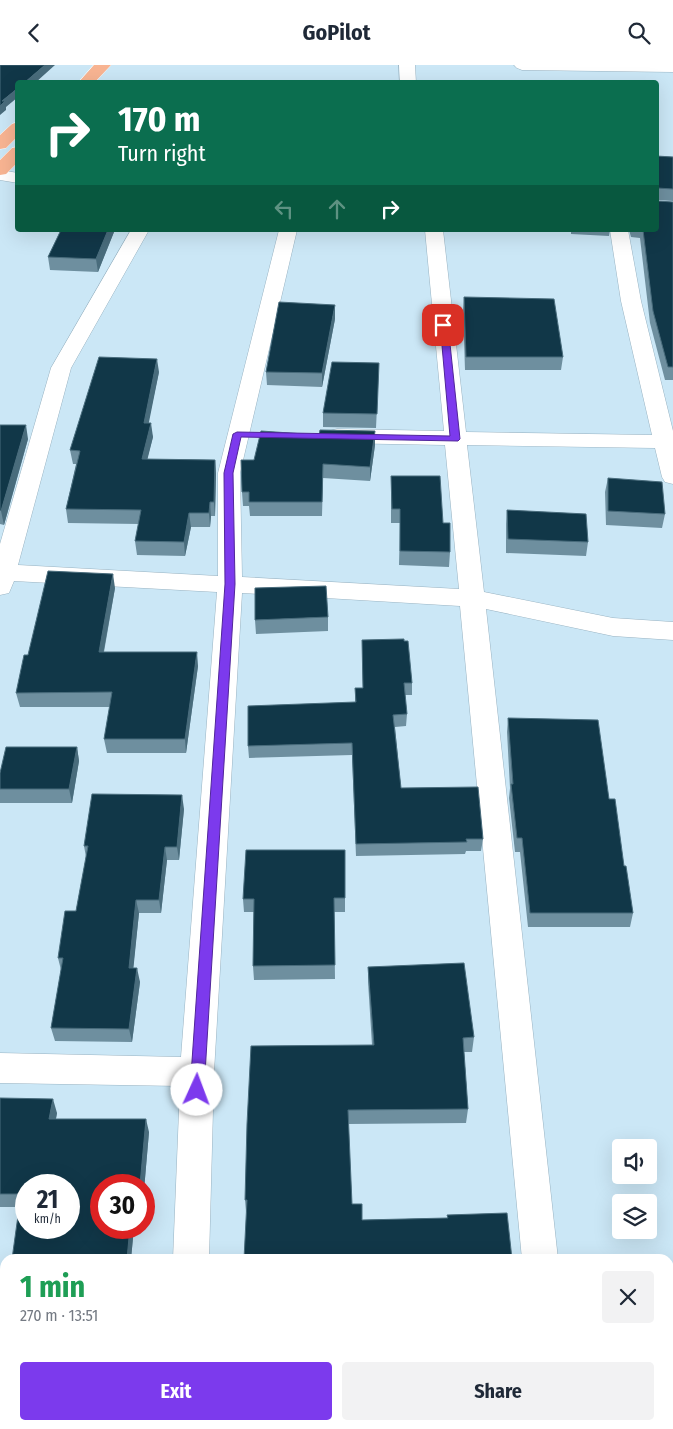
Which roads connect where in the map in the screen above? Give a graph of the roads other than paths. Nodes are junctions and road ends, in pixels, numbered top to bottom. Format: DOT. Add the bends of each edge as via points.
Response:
graph roads {
  1 [pos="103,65"];
  2 [pos="408,65"];
  3 [pos="522,65"];
  4 [pos="673,67"];
  5 [pos="609,72"];
  6 [pos="88,80"];
  7 [pos="408,80"];
  8 [pos="15,130"];
  9 [pos="0,144"];
  10 [pos="15,155"];
  11 [pos="0,170"];
  12 [pos="0,175"];
  13 [pos="15,178"];
  14 [pos="139,232"];
  15 [pos="288,232"];
  16 [pos="434,232"];
  17 [pos="619,232"];
  18 [pos="316,436"];
  19 [pos="455,439"];
  20 [pos="669,441"];
  21 [pos="673,477"];
  22 [pos="1,577"];
  23 [pos="230,584"];
  24 [pos="472,598"];
  25 [pos="673,631"];
  26 [pos="0,1069"];
  27 [pos="197,1072"];
  28 [pos="191,1254"];
  29 [pos="539,1254"];
  1 -- 6 [label="highway"];
  2 -- 7 [label="street"];
  3 -- 5 [label="street"];
  4 -- 5 [label="street"];
  8 -- 9 [label="highway"];
  10 -- 11 [label="highway"];
  12 -- 13 [label="street"];
  14 -- 22 [label="street" via="61,369"];
  15 -- 23 [label="street" via="247,435 229,473"];
  16 -- 19 [label="street"];
  17 -- 20 [label="street" via="631,301"];
  18 -- 19 [label="street"];
  19 -- 20 [label="street"];
  19 -- 24 [label="street"];
  20 -- 21 [label="street"];
  22 -- 23 [label="street"];
  23 -- 24 [label="street"];
  23 -- 27 [label="street"];
  24 -- 25 [label="street" via="613,627"];
  24 -- 29 [label="street"];
  26 -- 27 [label="street"];
  27 -- 28 [label="street"];
}
